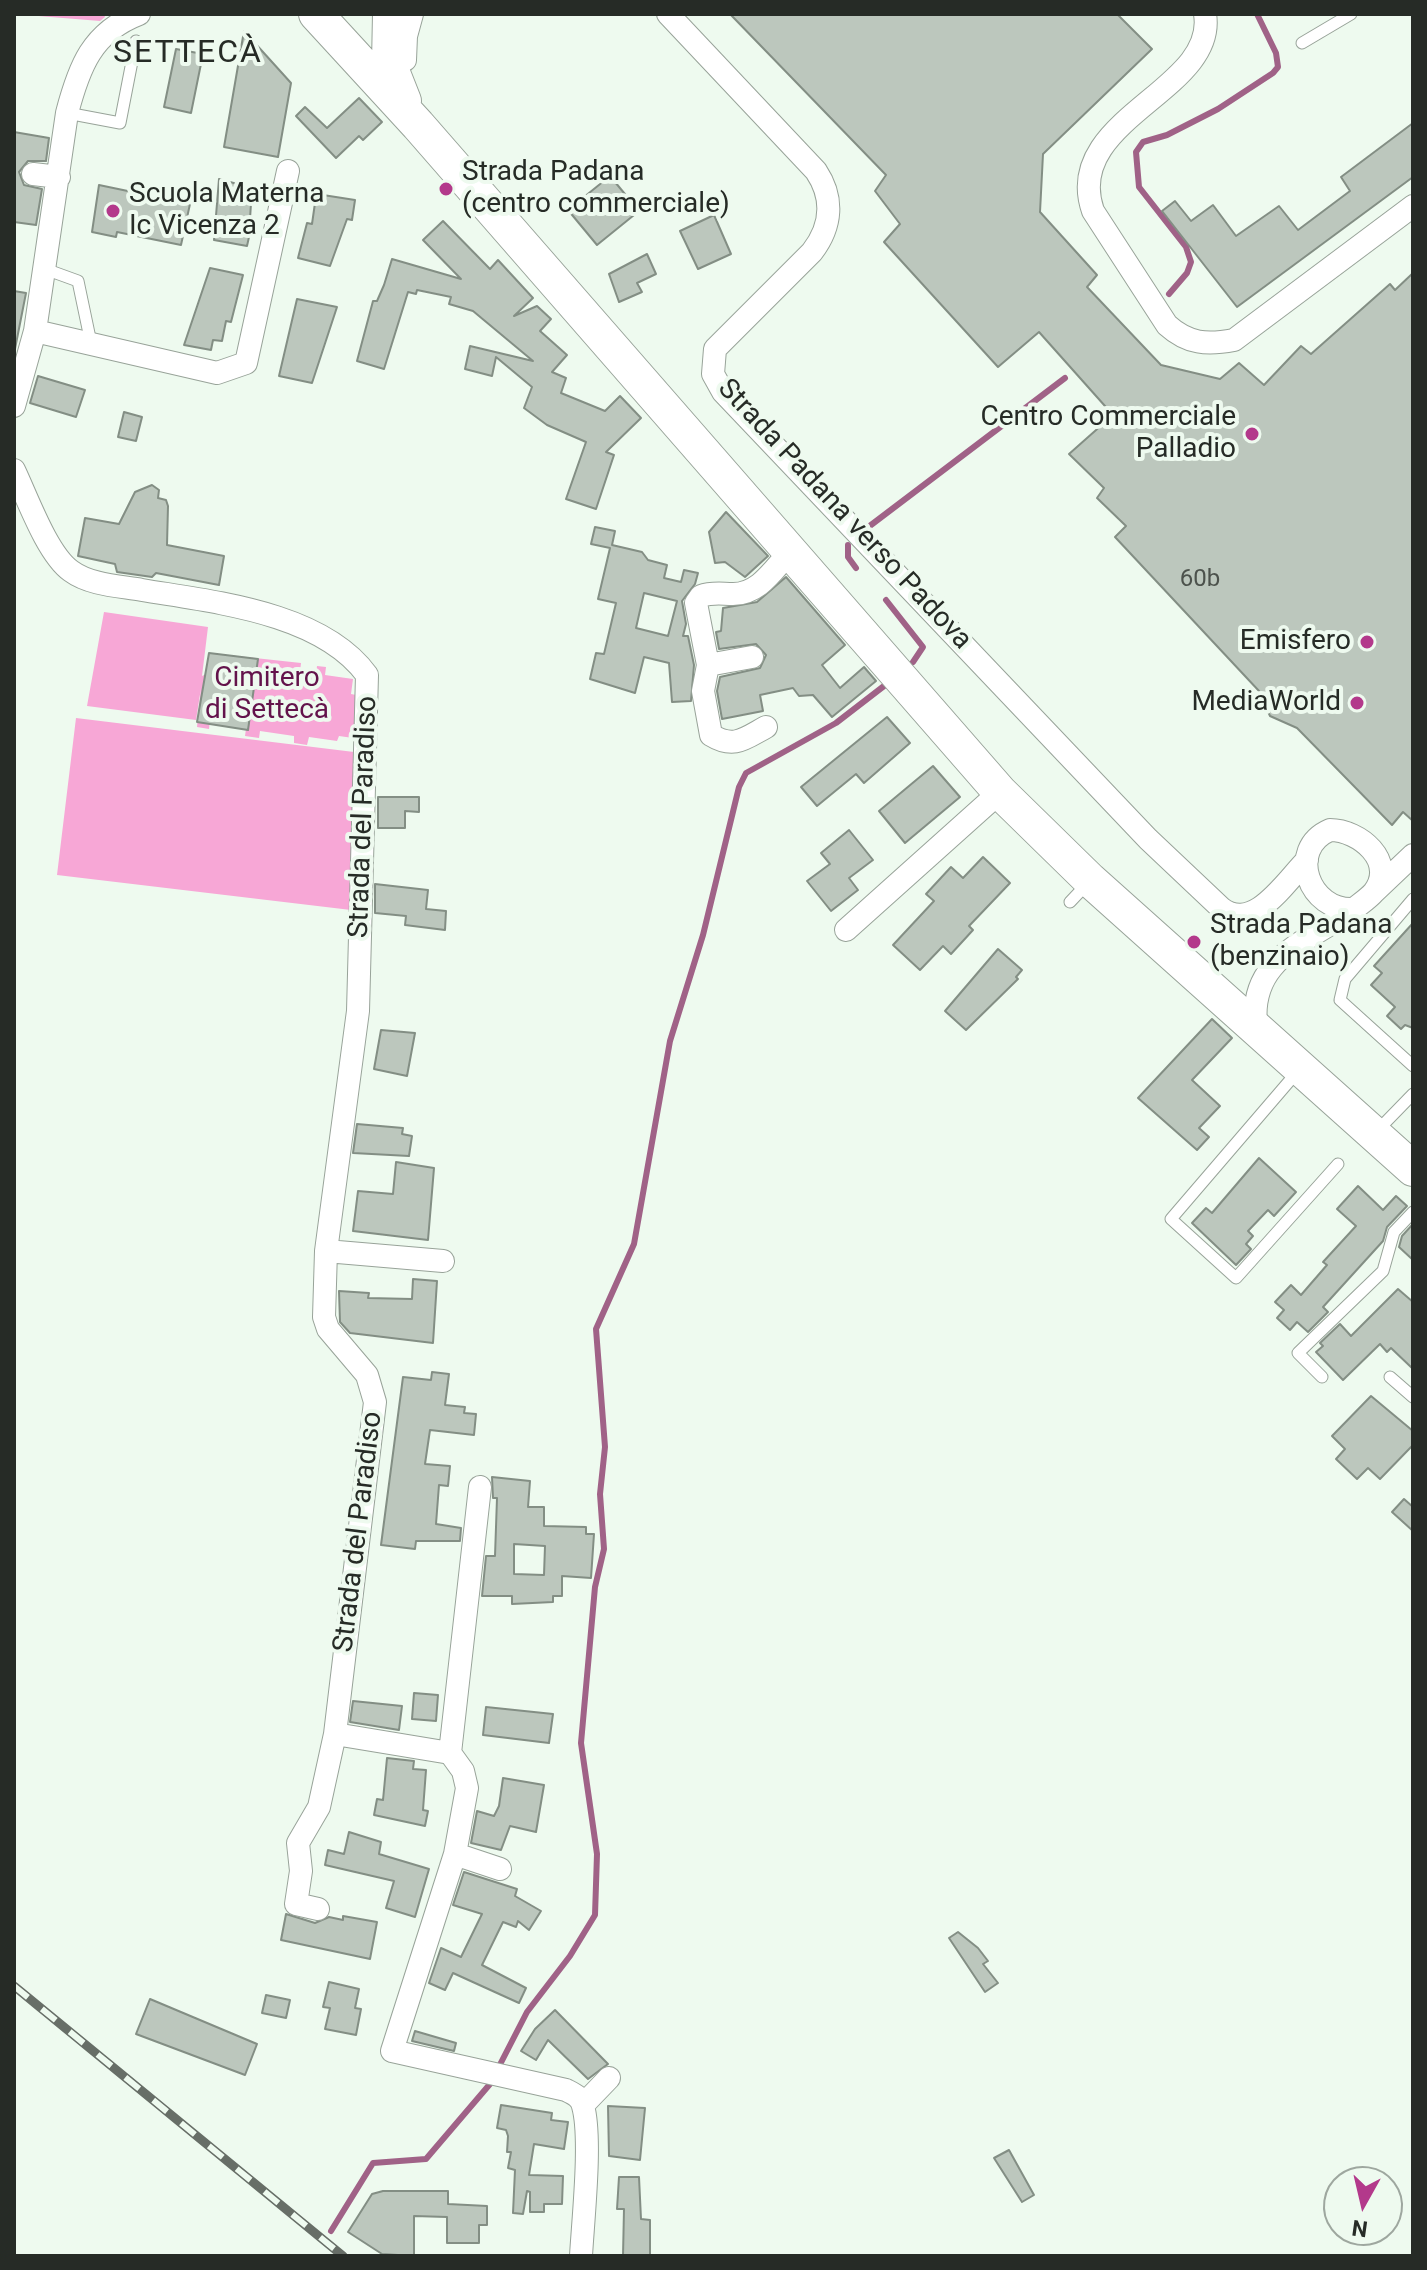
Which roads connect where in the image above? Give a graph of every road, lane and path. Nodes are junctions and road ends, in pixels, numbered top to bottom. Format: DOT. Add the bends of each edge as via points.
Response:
graph roads {
  1 [pos="139,14"];
  2 [pos="668,14"];
  3 [pos="1205,14"];
  4 [pos="1351,14"];
  5 [pos="398,17"];
  6 [pos="325,25"];
  7 [pos="136,41"];
  8 [pos="1302,43"];
  9 [pos="67,113"];
  10 [pos="418,125"];
  11 [pos="288,171"];
  12 [pos="33,174"];
  13 [pos="458,174"];
  14 [pos="59,177"];
  15 [pos="1413,206"];
  16 [pos="45,269"];
  17 [pos="35,331"];
  18 [pos="91,344"];
  19 [pos="14,406"];
  20 [pos="14,470"];
  21 [pos="789,553"];
  22 [pos="752,657"];
  23 [pos="708,665"];
  24 [pos="766,727"];
  25 [pos="1000,792"];
  26 [pos="1413,843"];
  27 [pos="1371,847"];
  28 [pos="1413,855"];
  29 [pos="1165,856"];
  30 [pos="1307,860"];
  31 [pos="1373,893"];
  32 [pos="1320,898"];
  33 [pos="1413,899"];
  34 [pos="1354,909"];
  35 [pos="846,930"];
  36 [pos="1257,1033"];
  37 [pos="1413,1066"];
  38 [pos="1299,1070"];
  39 [pos="1413,1094"];
  40 [pos="1374,1135"];
  41 [pos="1338,1164"];
  42 [pos="1413,1169"];
  43 [pos="1413,1212"];
  44 [pos="326,1251"];
  45 [pos="443,1261"];
  46 [pos="1322,1377"];
  47 [pos="1390,1377"];
  48 [pos="1413,1397"];
  49 [pos="480,1487"];
  50 [pos="335,1734"];
  51 [pos="450,1753"];
  52 [pos="455,1854"];
  53 [pos="500,1869"];
  54 [pos="318,1909"];
  55 [pos="609,2078"];
  56 [pos="583,2105"];
  57 [pos="581,2256"];
  1 -- 9 [label="street" via="94,43"];
  2 -- 29 [label="street, Strada Padana verso Padova" via="816,171 829,201 824,234 812,252 719,341 712,366 718,384"];
  3 -- 15 [label="street" via="1199,47 1095,154 1089,168 1087,195 1093,211 1167,325 1182,338 1234,340"];
  4 -- 8 [label="lane"];
  5 -- 6 [label="main road" via="355,43"];
  5 -- 10 [label="main road" via="387,49 392,77"];
  5 -- 13 [label="street" via="410,84"];
  6 -- 10 [label="main road"];
  7 -- 9 [label="lane" via="120,123"];
  9 -- 14 [label="street"];
  10 -- 13 [label="main road"];
  11 -- 18 [label="street" via="246,363 217,373"];
  12 -- 14 [label="street"];
  13 -- 21 [label="main road"];
  14 -- 16 [label="street"];
  16 -- 17 [label="street"];
  16 -- 18 [label="lane" via="78,281"];
  17 -- 18 [label="street"];
  17 -- 19 [label="street"];
  20 -- 44 [label="street, Strada del Paradiso" via="55,553 70,570 110,584 280,618 347,654 367,675 358,1011"];
  21 -- 23 [label="street" via="755,590 701,596 696,603"];
  21 -- 25 [label="main road"];
  22 -- 23 [label="street"];
  23 -- 24 [label="street" via="703,691 711,735 736,744"];
  25 -- 35 [label="street"];
  25 -- 36 [label="main road" via="1080,891"];
  26 -- 27 [label="street" via="1404,849"];
  27 -- 30 [label="street, Strada Padana verso Padova" via="1347,832 1330,830 1316,839"];
  27 -- 31 [label="street" via="1380,869"];
  28 -- 31 [label="street"];
  29 -- 30 [label="street, Strada Padana verso Padova" via="1221,908 1239,917 1257,911"];
  29 -- 32 [label="street, Strada Padana verso Padova" via="1178,878 1232,928 1260,926 1297,894"];
  30 -- 32 [label="street" via="1307,875"];
  31 -- 34 [label="street"];
  32 -- 34 [label="street, Strada Padana verso Padova"];
  33 -- 37 [label="lane" via="1345,979 1340,1000"];
  34 -- 36 [label="street" via="1266,971 1255,1000"];
  36 -- 38 [label="main road"];
  38 -- 40 [label="main road"];
  38 -- 41 [label="lane" via="1171,1219 1236,1278"];
  39 -- 40 [label="lane"];
  40 -- 42 [label="main road"];
  43 -- 46 [label="lane" via="1394,1232 1383,1271 1298,1353"];
  44 -- 45 [label="street"];
  44 -- 50 [label="street, Strada del Paradiso" via="324,1317 367,1375 375,1402"];
  47 -- 48 [label="lane"];
  49 -- 51 [label="street"];
  50 -- 51 [label="street"];
  50 -- 54 [label="street, Strada del Paradiso" via="319,1807 298,1843 296,1904"];
  51 -- 52 [label="street" via="467,1788"];
  52 -- 53 [label="street"];
  52 -- 56 [label="street" via="392,2051 566,2090"];
  55 -- 56 [label="street"];
  56 -- 57 [label="street"];
}
